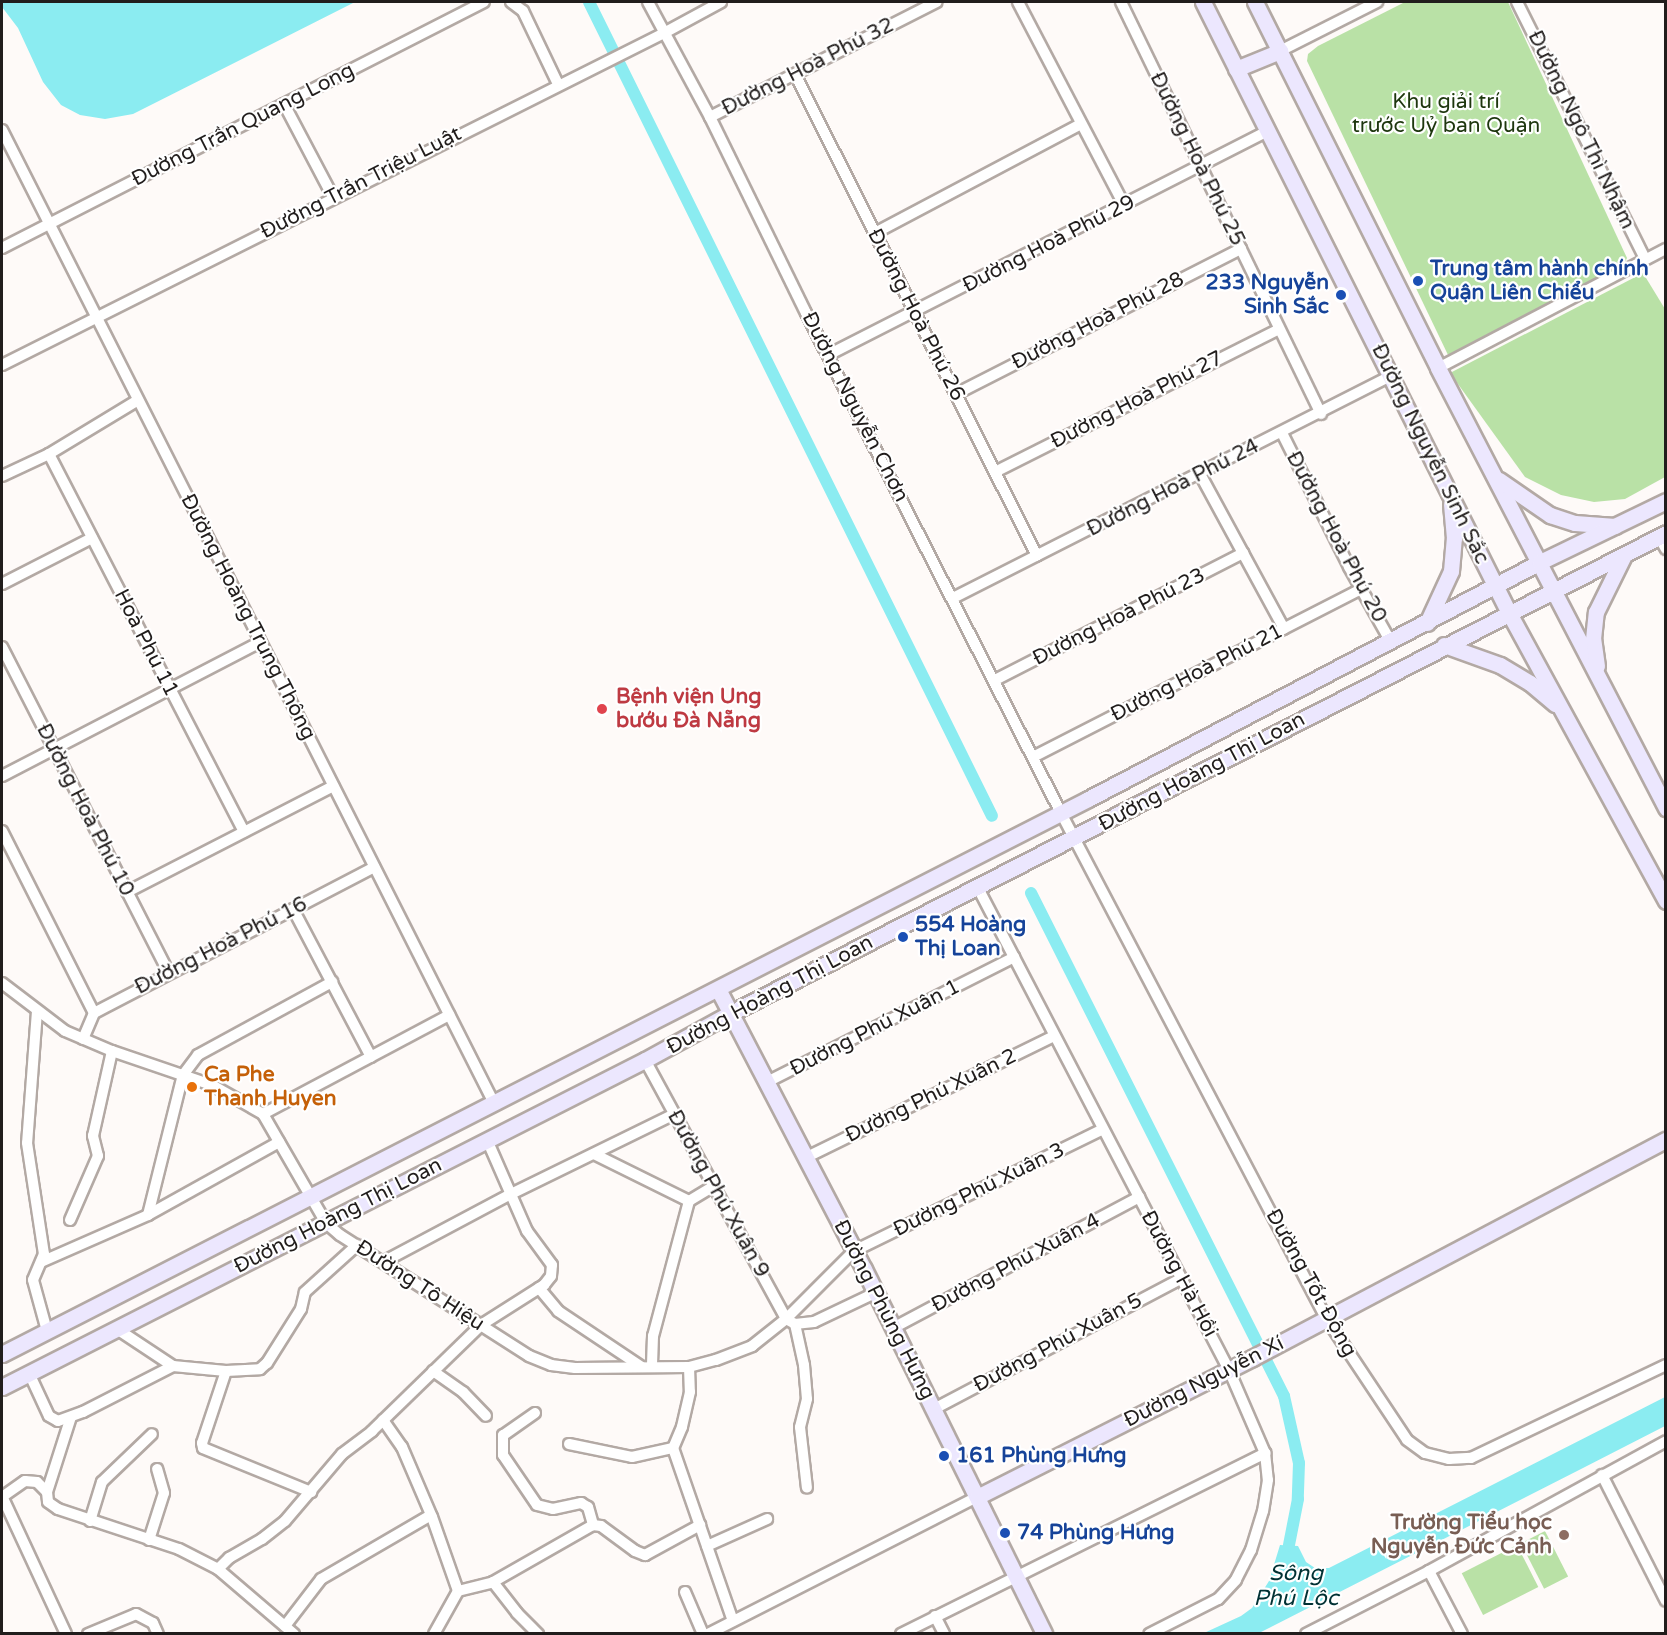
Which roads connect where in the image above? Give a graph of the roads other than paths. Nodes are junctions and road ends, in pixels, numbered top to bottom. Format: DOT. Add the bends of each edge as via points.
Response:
graph roads {
  1 [pos="484,2"];
  2 [pos="511,2"];
  3 [pos="648,2"];
  4 [pos="721,2"];
  5 [pos="937,2"];
  6 [pos="1018,2"];
  7 [pos="1121,2"];
  8 [pos="1203,2"];
  9 [pos="1255,2"];
  10 [pos="1377,2"];
  11 [pos="1517,2"];
  12 [pos="919,6"];
  13 [pos="664,33"];
  14 [pos="1280,51"];
  15 [pos="1236,69"];
  16 [pos="795,74"];
  17 [pos="558,84"];
  18 [pos="284,104"];
  19 [pos="710,117"];
  20 [pos="1081,124"];
  21 [pos="2,130"];
  22 [pos="1268,130"];
  23 [pos="1201,166"];
  24 [pos="333,197"];
  25 [pos="1124,206"];
  26 [pos="49,224"];
  27 [pos="875,233"];
  28 [pos="2,248"];
  29 [pos="1241,249"];
  30 [pos="1665,249"];
  31 [pos="1645,259"];
  32 [pos="914,312"];
  33 [pos="96,317"];
  34 [pos="1279,329"];
  35 [pos="828,356"];
  36 [pos="2,365"];
  37 [pos="1438,368"];
  38 [pos="1392,375"];
  39 [pos="956,394"];
  40 [pos="138,400"];
  41 [pos="1321,414"];
  42 [pos="1282,433"];
  43 [pos="49,454"];
  44 [pos="994,472"];
  45 [pos="1200,474"];
  46 [pos="2,476"];
  47 [pos="1495,477"];
  48 [pos="1450,493"];
  49 [pos="1665,501"];
  50 [pos="1615,526"];
  51 [pos="92,537"];
  52 [pos="1663,540"];
  53 [pos="1243,553"];
  54 [pos="1624,555"];
  55 [pos="1037,556"];
  56 [pos="1540,562"];
  57 [pos="2,584"];
  58 [pos="1495,585"];
  59 [pos="1362,589"];
  60 [pos="1554,591"];
  61 [pos="953,598"];
  62 [pos="1509,613"];
  63 [pos="1427,623"];
  64 [pos="1284,629"];
  65 [pos="260,642"];
  66 [pos="1391,642"];
  67 [pos="1444,645"];
  68 [pos="2,647"];
  69 [pos="995,680"];
  70 [pos="1599,681"];
  71 [pos="170,689"];
  72 [pos="1564,711"];
  73 [pos="54,750"];
  74 [pos="1033,757"];
  75 [pos="2,776"];
  76 [pos="333,786"];
  77 [pos="1665,808"];
  78 [pos="1061,813"];
  79 [pos="2,831"];
  80 [pos="244,832"];
  81 [pos="1074,838"];
  82 [pos="374,867"];
  83 [pos="978,888"];
  84 [pos="127,892"];
  85 [pos="1665,901"];
  86 [pos="293,909"];
  87 [pos="1014,957"];
  88 [pos="169,973"];
  89 [pos="332,982"];
  90 [pos="2,983"];
  91 [pos="718,988"];
  92 [pos="36,1011"];
  93 [pos="94,1012"];
  94 [pos="731,1013"];
  95 [pos="449,1015"];
  96 [pos="1054,1036"];
  97 [pos="83,1039"];
  98 [pos="112,1051"];
  99 [pos="370,1057"];
  100 [pos="645,1060"];
  101 [pos="183,1075"];
  102 [pos="768,1082"];
  103 [pos="494,1103"];
  104 [pos="263,1114"];
  105 [pos="674,1114"];
  106 [pos="1103,1128"];
  107 [pos="487,1140"];
  108 [pos="1665,1140"];
  109 [pos="279,1142"];
  110 [pos="594,1154"];
  111 [pos="807,1157"];
  112 [pos="714,1186"];
  113 [pos="511,1194"];
  114 [pos="311,1197"];
  115 [pos="1139,1197"];
  116 [pos="689,1201"];
  117 [pos="148,1215"];
  118 [pos="70,1220"];
  119 [pos="326,1223"];
  120 [pos="357,1245"];
  121 [pos="854,1251"];
  122 [pos="41,1262"];
  123 [pos="383,1262"];
  124 [pos="1182,1278"];
  125 [pos="539,1288"];
  126 [pos="875,1293"];
  127 [pos="1326,1318"];
  128 [pos="791,1321"];
  129 [pos="481,1325"];
  130 [pos="893,1328"];
  131 [pos="117,1329"];
  132 [pos="47,1331"];
  133 [pos="2,1354"];
  134 [pos="1665,1365"];
  135 [pos="173,1366"];
  136 [pos="648,1367"];
  137 [pos="689,1367"];
  138 [pos="1229,1370"];
  139 [pos="226,1371"];
  140 [pos="433,1371"];
  141 [pos="29,1373"];
  142 [pos="2,1387"];
  143 [pos="934,1409"];
  144 [pos="535,1413"];
  145 [pos="486,1416"];
  146 [pos="72,1417"];
  147 [pos="383,1420"];
  148 [pos="152,1434"];
  149 [pos="1665,1441"];
  150 [pos="569,1444"];
  151 [pos="673,1448"];
  152 [pos="1265,1453"];
  153 [pos="157,1469"];
  154 [pos="1602,1474"];
  155 [pos="807,1488"];
  156 [pos="47,1492"];
  157 [pos="311,1492"];
  158 [pos="2,1497"];
  159 [pos="977,1497"];
  160 [pos="431,1515"];
  161 [pos="767,1519"];
  162 [pos="90,1521"];
  163 [pos="593,1525"];
  164 [pos="700,1525"];
  165 [pos="149,1540"];
  166 [pos="707,1546"];
  167 [pos="218,1569"];
  168 [pos="1429,1571"];
  169 [pos="1015,1576"];
  170 [pos="492,1582"];
  171 [pos="458,1591"];
  172 [pos="685,1592"];
  173 [pos="1665,1600"];
  174 [pos="935,1616"];
  175 [pos="733,1621"];
  176 [pos="285,1626"];
  177 [pos="66,1634"];
  178 [pos="87,1634"];
  179 [pos="158,1634"];
  180 [pos="294,1634"];
  181 [pos="434,1634"];
  182 [pos="538,1634"];
  183 [pos="703,1634"];
  184 [pos="708,1634"];
  185 [pos="901,1634"];
  186 [pos="944,1634"];
  187 [pos="1044,1634"];
  188 [pos="1149,1634"];
  189 [pos="1306,1634"];
  190 [pos="1462,1634"];
  1 -- 18 [label="street, Đường Trần Quang Long"];
  2 -- 17 [label="street" via="523,12"];
  3 -- 13 [label="street, Đường Nguyễn Chơn"];
  4 -- 13 [label="street, Đường Trần Triệu Luật"];
  5 -- 12 [label="street, Đường Hoà Phú 32"];
  6 -- 20 [label="street"];
  7 -- 23 [label="street, Đường Hoà Phú 25"];
  8 -- 15 [label="main road, Đường Nguyễn Sinh Sắc"];
  9 -- 14 [label="main road"];
  10 -- 14 [label="street"];
  11 -- 31 [label="street, Đường Ngô Thì Nhậm"];
  12 -- 16 [label="street, Đường Hoà Phú 32"];
  13 -- 17 [label="street, Đường Trần Triệu Luật"];
  13 -- 19 [label="street, Đường Nguyễn Chơn"];
  14 -- 15 [label="main road"];
  14 -- 37 [label="main road"];
  15 -- 22 [label="main road, Đường Nguyễn Sinh Sắc"];
  16 -- 19 [label="street, Đường Hoà Phú 32"];
  16 -- 27 [label="street, Đường Hoà Phú 26"];
  17 -- 24 [label="street, Đường Trần Triệu Luật"];
  18 -- 24 [label="street"];
  18 -- 26 [label="street, Đường Trần Quang Long"];
  19 -- 35 [label="street, Đường Nguyễn Chơn"];
  20 -- 25 [label="street"];
  20 -- 27 [label="street"];
  21 -- 26 [label="street, Đường Hoàng Trung Thông"];
  22 -- 23 [label="street, Đường Hoà Phú 29"];
  22 -- 38 [label="main road, Đường Nguyễn Sinh Sắc"];
  23 -- 25 [label="street, Đường Hoà Phú 29"];
  23 -- 29 [label="street, Đường Hoà Phú 25"];
  24 -- 33 [label="street, Đường Trần Triệu Luật"];
  25 -- 32 [label="street, Đường Hoà Phú 29"];
  26 -- 28 [label="street, Đường Trần Quang Long"];
  26 -- 33 [label="street, Đường Hoàng Trung Thông"];
  27 -- 32 [label="street, Đường Hoà Phú 26"];
  29 -- 34 [label="street, Đường Hoà Phú 25"];
  29 -- 39 [label="street, Đường Hoà Phú 28"];
  30 -- 31 [label="street"];
  31 -- 37 [label="street"];
  32 -- 35 [label="street, Đường Hoà Phú 29"];
  32 -- 39 [label="street, Đường Hoà Phú 26"];
  33 -- 36 [label="street, Đường Trần Triệu Luật"];
  33 -- 40 [label="street, Đường Hoàng Trung Thông"];
  34 -- 41 [label="street, Đường Hoà Phú 25"];
  34 -- 44 [label="street, Đường Hoà Phú 27"];
  35 -- 61 [label="street, Đường Nguyễn Chơn"];
  37 -- 47 [label="main road"];
  38 -- 41 [label="street, Đường Hoà Phú 24"];
  38 -- 48 [label="main road, Đường Nguyễn Sinh Sắc"];
  39 -- 44 [label="street, Đường Hoà Phú 26"];
  40 -- 43 [label="street"];
  40 -- 65 [label="street, Đường Hoàng Trung Thông"];
  41 -- 42 [label="street, Đường Hoà Phú 24"];
  42 -- 45 [label="street, Đường Hoà Phú 24"];
  42 -- 59 [label="street, Đường Hoà Phú 20"];
  43 -- 46 [label="street"];
  43 -- 51 [label="street, Hoà Phú 11"];
  44 -- 55 [label="street, Đường Hoà Phú 26"];
  45 -- 53 [label="street"];
  45 -- 55 [label="street, Đường Hoà Phú 24"];
  47 -- 50 [label="main road" via="1550,515 1575,523"];
  47 -- 56 [label="main road"];
  48 -- 58 [label="main road, Đường Nguyễn Sinh Sắc"];
  48 -- 63 [label="main road" via="1454,538 1451,571"];
  49 -- 50 [label="main road, Đường Hoàng Thị Loan"];
  50 -- 56 [label="main road, Đường Hoàng Thị Loan"];
  51 -- 57 [label="street"];
  51 -- 71 [label="street, Hoà Phú 11"];
  52 -- 54 [label="main road, Đường Hoàng Thị Loan"];
  53 -- 64 [label="street"];
  53 -- 69 [label="street, Đường Hoà Phú 23"];
  54 -- 60 [label="main road, Đường Hoàng Thị Loan"];
  54 -- 70 [label="main road" via="1596,612 1593,639"];
  55 -- 61 [label="street, Đường Hoà Phú 24"];
  56 -- 58 [label="main road, Đường Hoàng Thị Loan"];
  56 -- 60 [label="main road"];
  58 -- 62 [label="main road, Đường Nguyễn Sinh Sắc"];
  58 -- 63 [label="main road, Đường Hoàng Thị Loan"];
  59 -- 64 [label="street, Đường Hoà Phú 21"];
  59 -- 66 [label="street, Đường Hoà Phú 20"];
  60 -- 62 [label="main road, Đường Hoàng Thị Loan"];
  60 -- 70 [label="main road"];
  61 -- 69 [label="street, Đường Nguyễn Chơn"];
  62 -- 67 [label="main road, Đường Hoàng Thị Loan"];
  62 -- 72 [label="main road, Đường Nguyễn Sinh Sắc"];
  63 -- 66 [label="main road, Đường Hoàng Thị Loan"];
  64 -- 74 [label="street, Đường Hoà Phú 21"];
  65 -- 71 [label="street"];
  65 -- 76 [label="street, Đường Hoàng Trung Thông"];
  66 -- 78 [label="main road, Đường Hoàng Thị Loan"];
  67 -- 72 [label="main road" via="1500,665"];
  67 -- 81 [label="main road, Đường Hoàng Thị Loan"];
  68 -- 73 [label="street, Đường Hoà Phú 10"];
  69 -- 74 [label="street, Đường Nguyễn Chơn"];
  70 -- 77 [label="main road"];
  71 -- 73 [label="street"];
  71 -- 80 [label="street, Hoà Phú 11"];
  72 -- 85 [label="main road, Đường Nguyễn Sinh Sắc"];
  73 -- 75 [label="street"];
  73 -- 84 [label="street, Đường Hoà Phú 10"];
  74 -- 78 [label="street, Đường Nguyễn Chơn"];
  76 -- 80 [label="street"];
  76 -- 82 [label="street, Đường Hoàng Trung Thông"];
  78 -- 81 [label="street, Đường Nguyễn Chơn"];
  78 -- 91 [label="main road, Đường Hoàng Thị Loan"];
  79 -- 93 [label="street"];
  80 -- 84 [label="street"];
  81 -- 83 [label="main road, Đường Hoàng Thị Loan"];
  81 -- 127 [label="street, Đường Tốt Động"];
  82 -- 86 [label="street, Đường Hoà Phú 16"];
  82 -- 95 [label="street, Đường Hoàng Trung Thông"];
  83 -- 87 [label="street, Đường Hà Hồi"];
  83 -- 94 [label="main road, Đường Hoàng Thị Loan"];
  84 -- 88 [label="street, Đường Hoà Phú 10"];
  86 -- 88 [label="street, Đường Hoà Phú 16"];
  86 -- 89 [label="street"];
  87 -- 96 [label="street, Đường Hà Hồi"];
  87 -- 102 [label="street, Đường Phú Xuân 1"];
  88 -- 93 [label="street, Đường Hoà Phú 16"];
  89 -- 99 [label="street"];
  89 -- 101 [label="street" via="198,1055"];
  90 -- 92 [label="street, Đường Tô Hiệu"];
  91 -- 94 [label="main road, Đường Phùng Hưng"];
  91 -- 103 [label="main road, Đường Hoàng Thị Loan"];
  92 -- 97 [label="street, Đường Tô Hiệu"];
  92 -- 122 [label="street" via="27,1143 44,1254"];
  93 -- 97 [label="street"];
  94 -- 100 [label="main road, Đường Hoàng Thị Loan"];
  94 -- 102 [label="main road, Đường Phùng Hưng"];
  95 -- 99 [label="street"];
  95 -- 103 [label="street, Đường Hoàng Trung Thông"];
  96 -- 106 [label="street, Đường Hà Hồi"];
  96 -- 111 [label="street, Đường Phú Xuân 2"];
  97 -- 98 [label="street, Đường Tô Hiệu"];
  98 -- 101 [label="street, Đường Tô Hiệu"];
  98 -- 118 [label="street" via="93,1136 97,1159"];
  99 -- 104 [label="street"];
  100 -- 105 [label="street, Đường Phú Xuân 9"];
  100 -- 107 [label="main road, Đường Hoàng Thị Loan"];
  101 -- 104 [label="street, Đường Tô Hiệu" via="235,1096"];
  101 -- 117 [label="street"];
  102 -- 111 [label="main road, Đường Phùng Hưng"];
  103 -- 114 [label="main road, Đường Hoàng Thị Loan"];
  104 -- 109 [label="street, Đường Tô Hiệu"];
  105 -- 110 [label="street"];
  105 -- 112 [label="street, Đường Phú Xuân 9"];
  106 -- 115 [label="street, Đường Hà Hồi"];
  106 -- 121 [label="street, Đường Phú Xuân 3"];
  107 -- 113 [label="street"];
  107 -- 119 [label="main road, Đường Hoàng Thị Loan"];
  108 -- 127 [label="main road, Đường Nguyễn Xí"];
  109 -- 114 [label="street, Đường Tô Hiệu"];
  109 -- 117 [label="street"];
  110 -- 113 [label="street"];
  110 -- 116 [label="street"];
  111 -- 121 [label="main road, Đường Phùng Hưng"];
  112 -- 116 [label="street"];
  112 -- 128 [label="street, Đường Phú Xuân 9"];
  113 -- 123 [label="street"];
  113 -- 125 [label="street" via="527,1231 552,1265 551,1276"];
  114 -- 119 [label="street, Đường Tô Hiệu"];
  114 -- 132 [label="main road, Đường Hoàng Thị Loan"];
  115 -- 124 [label="street, Đường Hà Hồi"];
  115 -- 130 [label="street, Đường Phú Xuân 4"];
  116 -- 136 [label="street"];
  117 -- 122 [label="street"];
  119 -- 120 [label="street, Đường Tô Hiệu"];
  119 -- 131 [label="main road, Đường Hoàng Thị Loan"];
  120 -- 123 [label="street, Đường Tô Hiệu"];
  120 -- 139 [label="street" via="305,1292 301,1309 267,1363 254,1371"];
  121 -- 126 [label="main road, Đường Phùng Hưng"];
  121 -- 128 [label="street, Đường Tô Hiệu"];
  122 -- 132 [label="street" via="33,1280"];
  123 -- 129 [label="street, Đường Tô Hiệu"];
  124 -- 138 [label="street, Đường Hà Hồi"];
  124 -- 143 [label="street, Đường Phú Xuân 5"];
  125 -- 129 [label="street"];
  125 -- 136 [label="street" via="558,1311"];
  126 -- 128 [label="street" via="814,1322"];
  126 -- 130 [label="main road, Đường Phùng Hưng"];
  127 -- 134 [label="street, Đường Tốt Động" via="1407,1440 1425,1452 1449,1459 1471,1458"];
  127 -- 138 [label="main road, Đường Nguyễn Xí"];
  128 -- 137 [label="street, Đường Tô Hiệu" via="752,1347"];
  128 -- 155 [label="street, Đường Phú Xuân 9" via="804,1365 807,1399 800,1427"];
  129 -- 136 [label="street, Đường Tô Hiệu" via="529,1356 551,1365"];
  129 -- 140 [label="street"];
  130 -- 143 [label="main road, Đường Phùng Hưng"];
  131 -- 135 [label="street"];
  131 -- 141 [label="main road, Đường Hoàng Thị Loan"];
  132 -- 133 [label="main road, Đường Hoàng Thị Loan"];
  135 -- 139 [label="street"];
  135 -- 146 [label="street"];
  136 -- 137 [label="street, Đường Tô Hiệu"];
  137 -- 151 [label="street" via="690,1392"];
  138 -- 152 [label="street, Đường Hà Hồi"];
  138 -- 159 [label="main road, Đường Nguyễn Xí"];
  139 -- 157 [label="street" via="203,1448"];
  140 -- 145 [label="street" via="463,1392"];
  140 -- 147 [label="street"];
  141 -- 142 [label="main road, Đường Hoàng Thị Loan"];
  141 -- 146 [label="street" via="49,1416 58,1421"];
  143 -- 159 [label="main road, Đường Phùng Hưng"];
  144 -- 163 [label="street" via="503,1435 503,1455 537,1505 553,1509 581,1503 588,1507"];
  146 -- 156 [label="street"];
  147 -- 157 [label="street" via="342,1454"];
  147 -- 160 [label="street" via="402,1448"];
  148 -- 162 [label="street" via="102,1482"];
  149 -- 154 [label="street"];
  150 -- 151 [label="street" via="632,1456"];
  151 -- 164 [label="street"];
  152 -- 169 [label="street"];
  152 -- 188 [label="street, Đường Hà Hồi" via="1268,1480 1263,1510 1251,1550 1236,1580 1218,1599"];
  153 -- 165 [label="street" via="164,1493"];
  154 -- 168 [label="street"];
  154 -- 173 [label="street"];
  156 -- 158 [label="street" via="40,1484 26,1481"];
  156 -- 162 [label="street" via="51,1505"];
  157 -- 167 [label="street" via="273,1532"];
  158 -- 177 [label="street"];
  159 -- 169 [label="main road, Đường Phùng Hưng"];
  159 -- 175 [label="street, Đường Nguyễn Xí"];
  160 -- 171 [label="street"];
  160 -- 176 [label="street" via="321,1579"];
  161 -- 166 [label="street"];
  162 -- 165 [label="street"];
  163 -- 164 [label="street" via="601,1526 645,1555"];
  163 -- 170 [label="street"];
  164 -- 166 [label="street"];
  165 -- 167 [label="street" via="179,1549"];
  166 -- 175 [label="street"];
  167 -- 176 [label="street"];
  168 -- 189 [label="street"];
  168 -- 190 [label="street"];
  169 -- 174 [label="street"];
  169 -- 187 [label="main road, Đường Phùng Hưng"];
  170 -- 171 [label="street"];
  170 -- 182 [label="street"];
  171 -- 181 [label="street"];
  172 -- 183 [label="street"];
  174 -- 185 [label="street"];
  174 -- 186 [label="street"];
  175 -- 184 [label="street, Đường Nguyễn Xí"];
  176 -- 180 [label="street"];
  178 -- 179 [label="street" via="136,1614 153,1623"];
}
